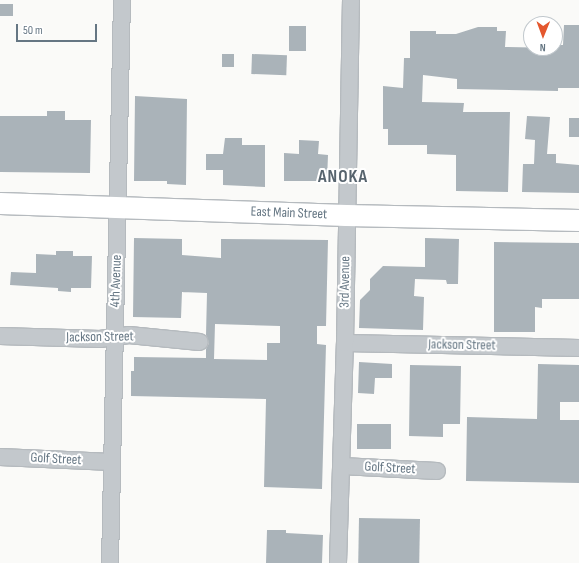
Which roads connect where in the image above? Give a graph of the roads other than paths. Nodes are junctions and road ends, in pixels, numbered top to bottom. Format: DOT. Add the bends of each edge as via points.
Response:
graph roads {
  1 [pos="122,0"];
  2 [pos="351,0"];
  3 [pos="0,203"];
  4 [pos="117,207"];
  5 [pos="346,215"];
  6 [pos="579,220"];
  7 [pos="0,336"];
  8 [pos="114,338"];
  9 [pos="200,342"];
  10 [pos="345,344"];
  11 [pos="579,348"];
  12 [pos="0,457"];
  13 [pos="112,462"];
  14 [pos="342,466"];
  15 [pos="438,471"];
  16 [pos="110,563"];
  17 [pos="338,563"];
  1 -- 4 [label="street, 4th Avenue"];
  2 -- 5 [label="street, 3rd Avenue"];
  3 -- 4 [label="main road, East Main Street"];
  4 -- 5 [label="main road, East Main Street"];
  4 -- 8 [label="street, 4th Avenue"];
  5 -- 6 [label="main road, East Main Street"];
  5 -- 10 [label="street, 3rd Avenue"];
  7 -- 8 [label="street, Jackson Street"];
  8 -- 9 [label="street, Jackson Street" via="129,335"];
  8 -- 13 [label="street, 4th Avenue"];
  10 -- 11 [label="street, Jackson Street"];
  10 -- 14 [label="street, 3rd Avenue"];
  12 -- 13 [label="street, Golf Street"];
  13 -- 16 [label="street, 4th Avenue"];
  14 -- 15 [label="street, Golf Street"];
  14 -- 17 [label="street, 3rd Avenue"];
}
